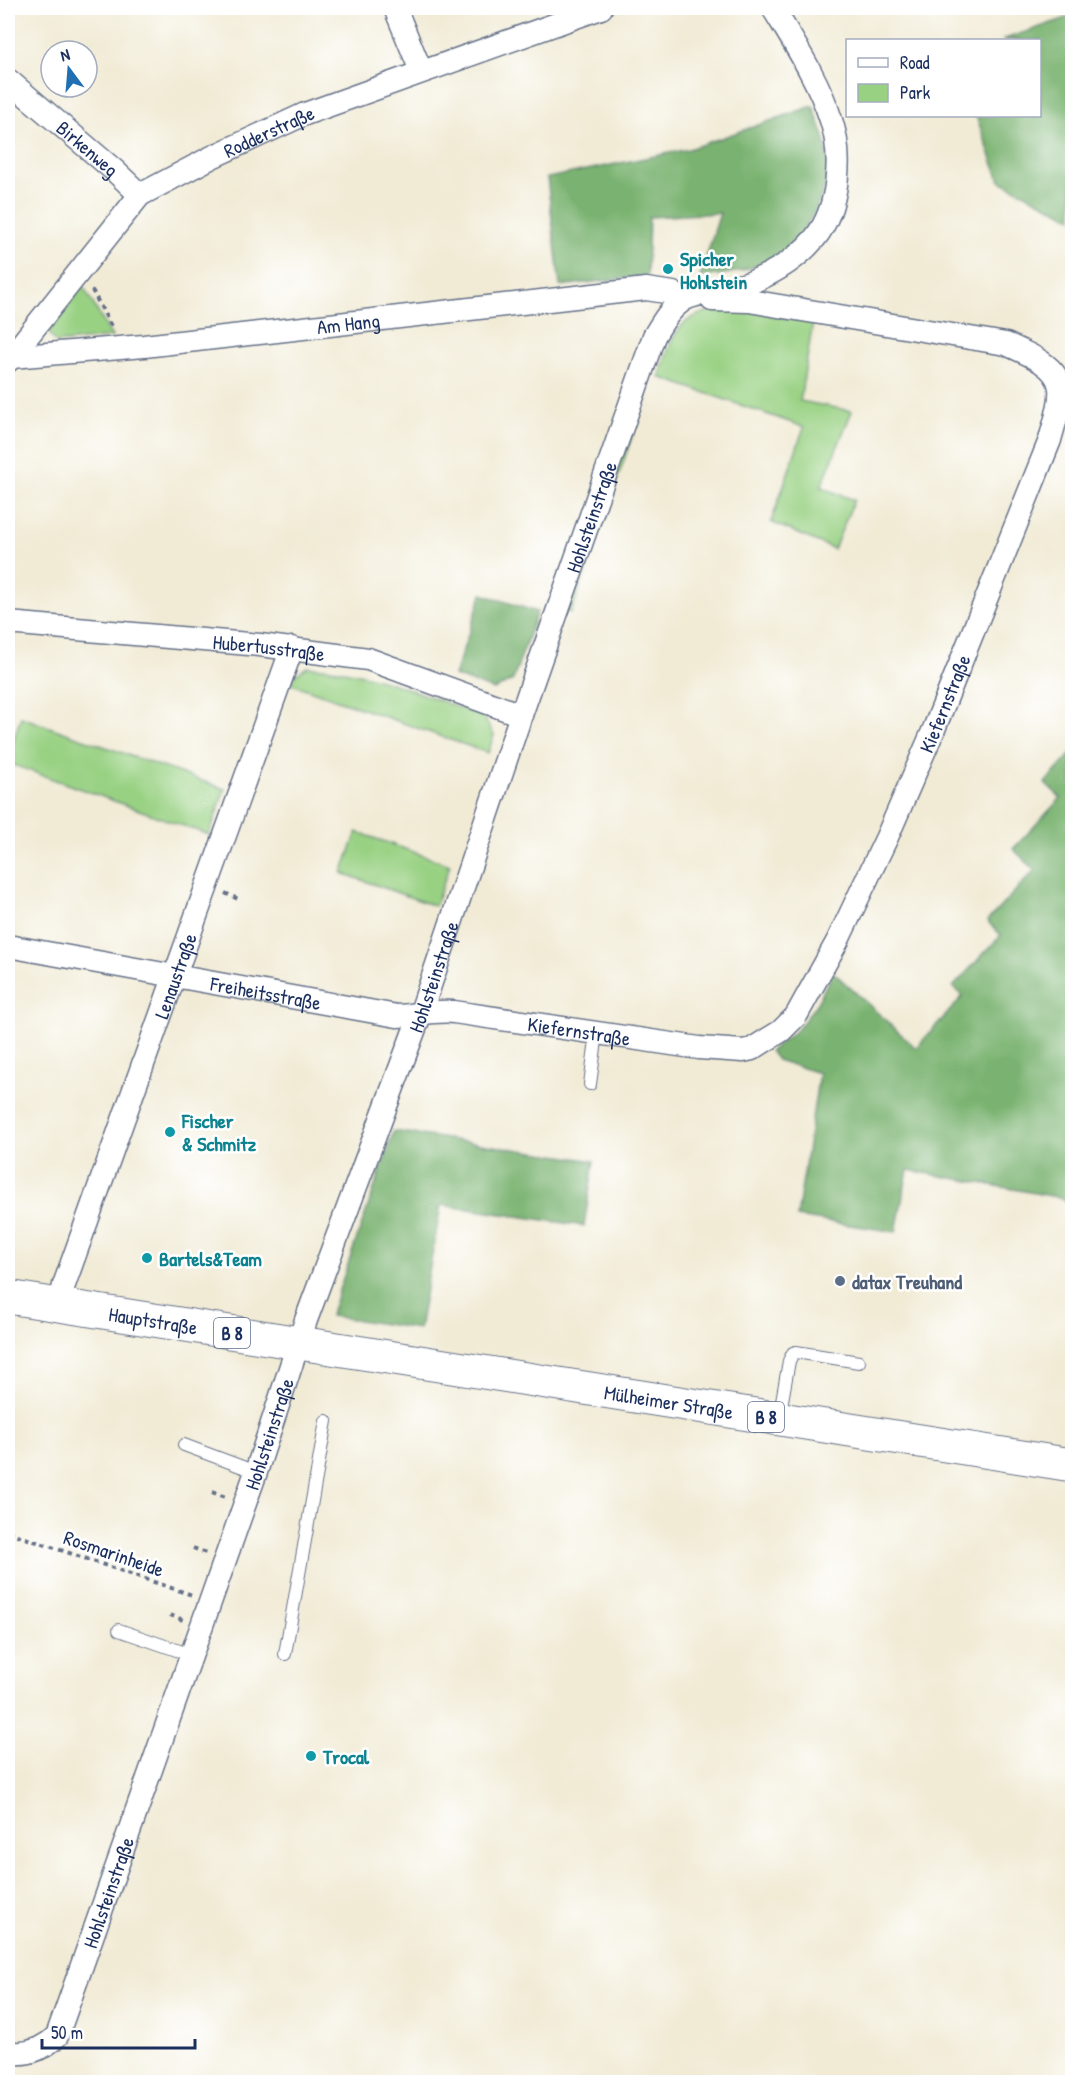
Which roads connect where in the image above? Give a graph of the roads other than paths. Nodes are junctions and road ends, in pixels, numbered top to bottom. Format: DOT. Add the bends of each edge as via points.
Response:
graph roads {
  1 [pos="395,8"];
  2 [pos="602,8"];
  3 [pos="773,8"];
  4 [pos="421,71"];
  5 [pos="8,81"];
  6 [pos="140,195"];
  7 [pos="683,300"];
  8 [pos="9,359"];
  9 [pos="8,623"];
  10 [pos="291,648"];
  11 [pos="521,715"];
  12 [pos="8,946"];
  13 [pos="174,975"];
  14 [pos="420,1015"];
  15 [pos="597,1033"];
  16 [pos="590,1084"];
  17 [pos="8,1297"];
  18 [pos="60,1304"];
  19 [pos="299,1344"];
  20 [pos="859,1362"];
  21 [pos="779,1419"];
  22 [pos="326,1420"];
  23 [pos="184,1445"];
  24 [pos="1072,1465"];
  25 [pos="256,1473"];
  26 [pos="119,1630"];
  27 [pos="285,1654"];
  28 [pos="191,1655"];
  29 [pos="8,2052"];
  1 -- 4 [label="street"];
  2 -- 4 [label="street, Rodderstraße"];
  3 -- 7 [label="street" via="823,98 832,122 837,183 828,213 816,237 777,270 750,282"];
  4 -- 6 [label="street, Rodderstraße" via="304,114"];
  5 -- 6 [label="street, Birkenweg"];
  6 -- 8 [label="street, Rodderstraße"];
  7 -- 8 [label="street, Am Hang" via="673,293 646,289"];
  7 -- 11 [label="street, Hohlsteinstraße" via="666,316 654,336"];
  7 -- 15 [label="street, Kiefernstraße" via="749,301 1006,344 1030,354 1057,378 1058,411 1050,440 887,837 837,942 796,1016 781,1031 743,1051"];
  9 -- 10 [label="street, Hubertusstraße"];
  10 -- 11 [label="street, Hubertusstraße" via="368,659"];
  10 -- 13 [label="street, Lenaustraße"];
  11 -- 14 [label="street, Hohlsteinstraße"];
  12 -- 13 [label="street, Freiheitsstraße"];
  13 -- 14 [label="street, Freiheitsstraße" via="397,1016"];
  13 -- 18 [label="street, Lenaustraße"];
  14 -- 15 [label="street, Kiefernstraße" via="454,1012"];
  14 -- 19 [label="street, Hohlsteinstraße"];
  15 -- 16 [label="lane"];
  17 -- 18 [label="main road, Hauptstraße / B 8"];
  18 -- 19 [label="main road, Hauptstraße / B 8"];
  19 -- 21 [label="main road, Mülheimer Straße / B 8"];
  19 -- 25 [label="street, Hohlsteinstraße"];
  20 -- 21 [label="lane" via="793,1353"];
  21 -- 24 [label="main road, Mülheimer Straße / B 8"];
  22 -- 27 [label="lane"];
  23 -- 25 [label="lane"];
  25 -- 28 [label="street, Hohlsteinstraße"];
  26 -- 28 [label="lane"];
  28 -- 29 [label="street, Hohlsteinstraße" via="57,2036 40,2049"];
}
